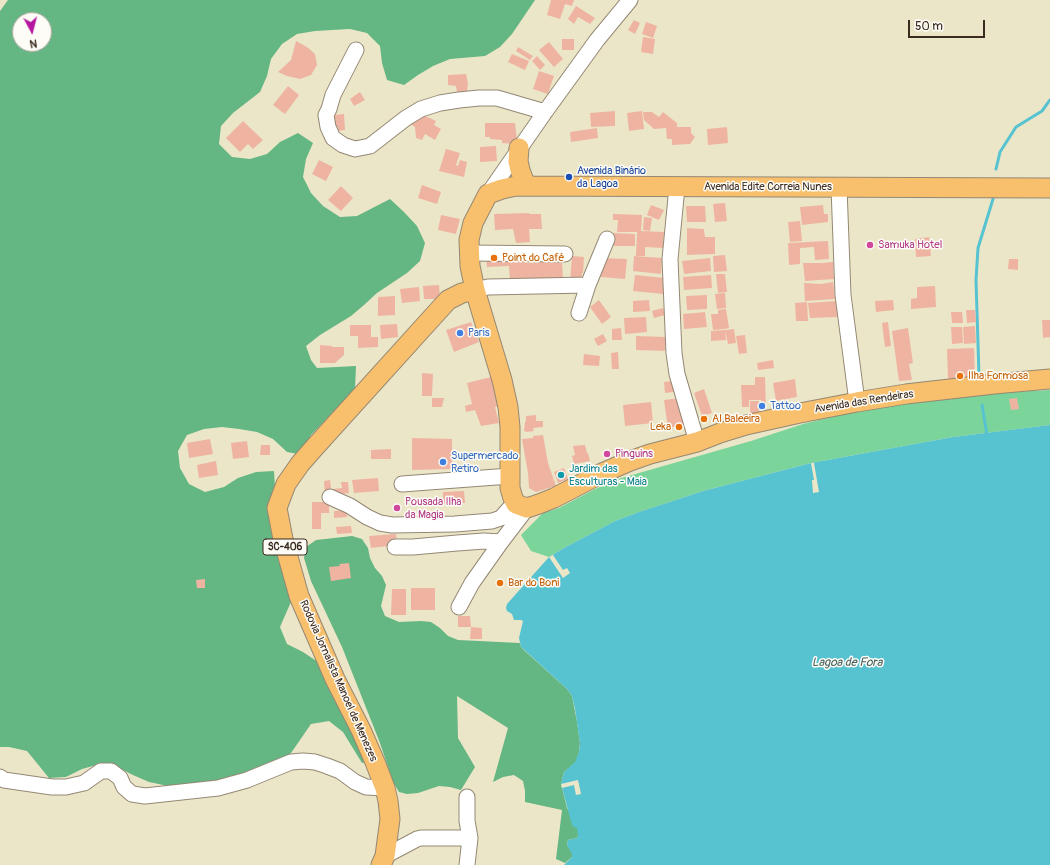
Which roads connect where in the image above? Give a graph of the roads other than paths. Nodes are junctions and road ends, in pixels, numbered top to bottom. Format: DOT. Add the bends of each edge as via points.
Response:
graph roads {
  1 [pos="630,0"];
  2 [pos="356,50"];
  3 [pos="545,112"];
  4 [pos="519,148"];
  5 [pos="529,186"];
  6 [pos="677,187"];
  7 [pos="838,187"];
  8 [pos="1050,188"];
  9 [pos="488,194"];
  10 [pos="607,239"];
  11 [pos="470,253"];
  12 [pos="565,254"];
  13 [pos="588,285"];
  14 [pos="475,290"];
  15 [pos="578,313"];
  16 [pos="1050,380"];
  17 [pos="857,402"];
  18 [pos="697,442"];
  19 [pos="510,476"];
  20 [pos="402,484"];
  21 [pos="330,497"];
  22 [pos="522,506"];
  23 [pos="501,542"];
  24 [pos="395,547"];
  25 [pos="459,607"];
  26 [pos="0,777"];
  27 [pos="385,788"];
  28 [pos="467,797"];
  29 [pos="470,838"];
  30 [pos="383,860"];
  31 [pos="467,865"];
  1 -- 3 [label="street" via="597,40"];
  2 -- 3 [label="street" via="326,115 328,127 334,138 343,145 356,149 370,146 406,118 421,109 440,103 497,98"];
  3 -- 4 [label="street"];
  4 -- 5 [label="main road" via="520,170"];
  4 -- 9 [label="street"];
  5 -- 6 [label="main road, Avenida Edite Correia Nunes"];
  5 -- 9 [label="main road, Avenida Edite Correia Nunes" via="516,186"];
  6 -- 7 [label="main road, Avenida Edite Correia Nunes"];
  6 -- 18 [label="street" via="670,259 674,353 677,374"];
  7 -- 8 [label="main road, Avenida Edite Correia Nunes"];
  7 -- 17 [label="street" via="843,294"];
  9 -- 11 [label="main road" via="473,223 469,240"];
  10 -- 13 [label="street"];
  11 -- 12 [label="street"];
  11 -- 14 [label="main road"];
  13 -- 14 [label="street" via="488,287"];
  13 -- 15 [label="street"];
  14 -- 19 [label="main road" via="508,407"];
  14 -- 27 [label="main road, Rodovia Jornalista Manoel de Menezes / SC-406" via="448,300 300,464 286,484 277,508 299,596"];
  16 -- 17 [label="main road, Avenida das Rendeiras" via="906,394"];
  17 -- 18 [label="main road, Avenida das Rendeiras" via="746,425"];
  18 -- 22 [label="main road, Avenida das Rendeiras" via="630,461 554,498"];
  19 -- 20 [label="street"];
  19 -- 22 [label="main road" via="513,498"];
  21 -- 22 [label="street" via="367,517 392,525 492,521 501,518 510,509"];
  22 -- 23 [label="street"];
  23 -- 24 [label="street"];
  23 -- 25 [label="street" via="472,583"];
  26 -- 27 [label="street" via="4,780 66,787 84,783 101,771 111,770 132,794 145,796 218,788 247,780 291,762 304,761 340,771 366,787"];
  27 -- 30 [label="main road, Rodovia Jornalista Manoel de Menezes / SC-406" via="390,818"];
  28 -- 29 [label="street"];
  29 -- 30 [label="street" via="417,839"];
  29 -- 31 [label="street"];
}
